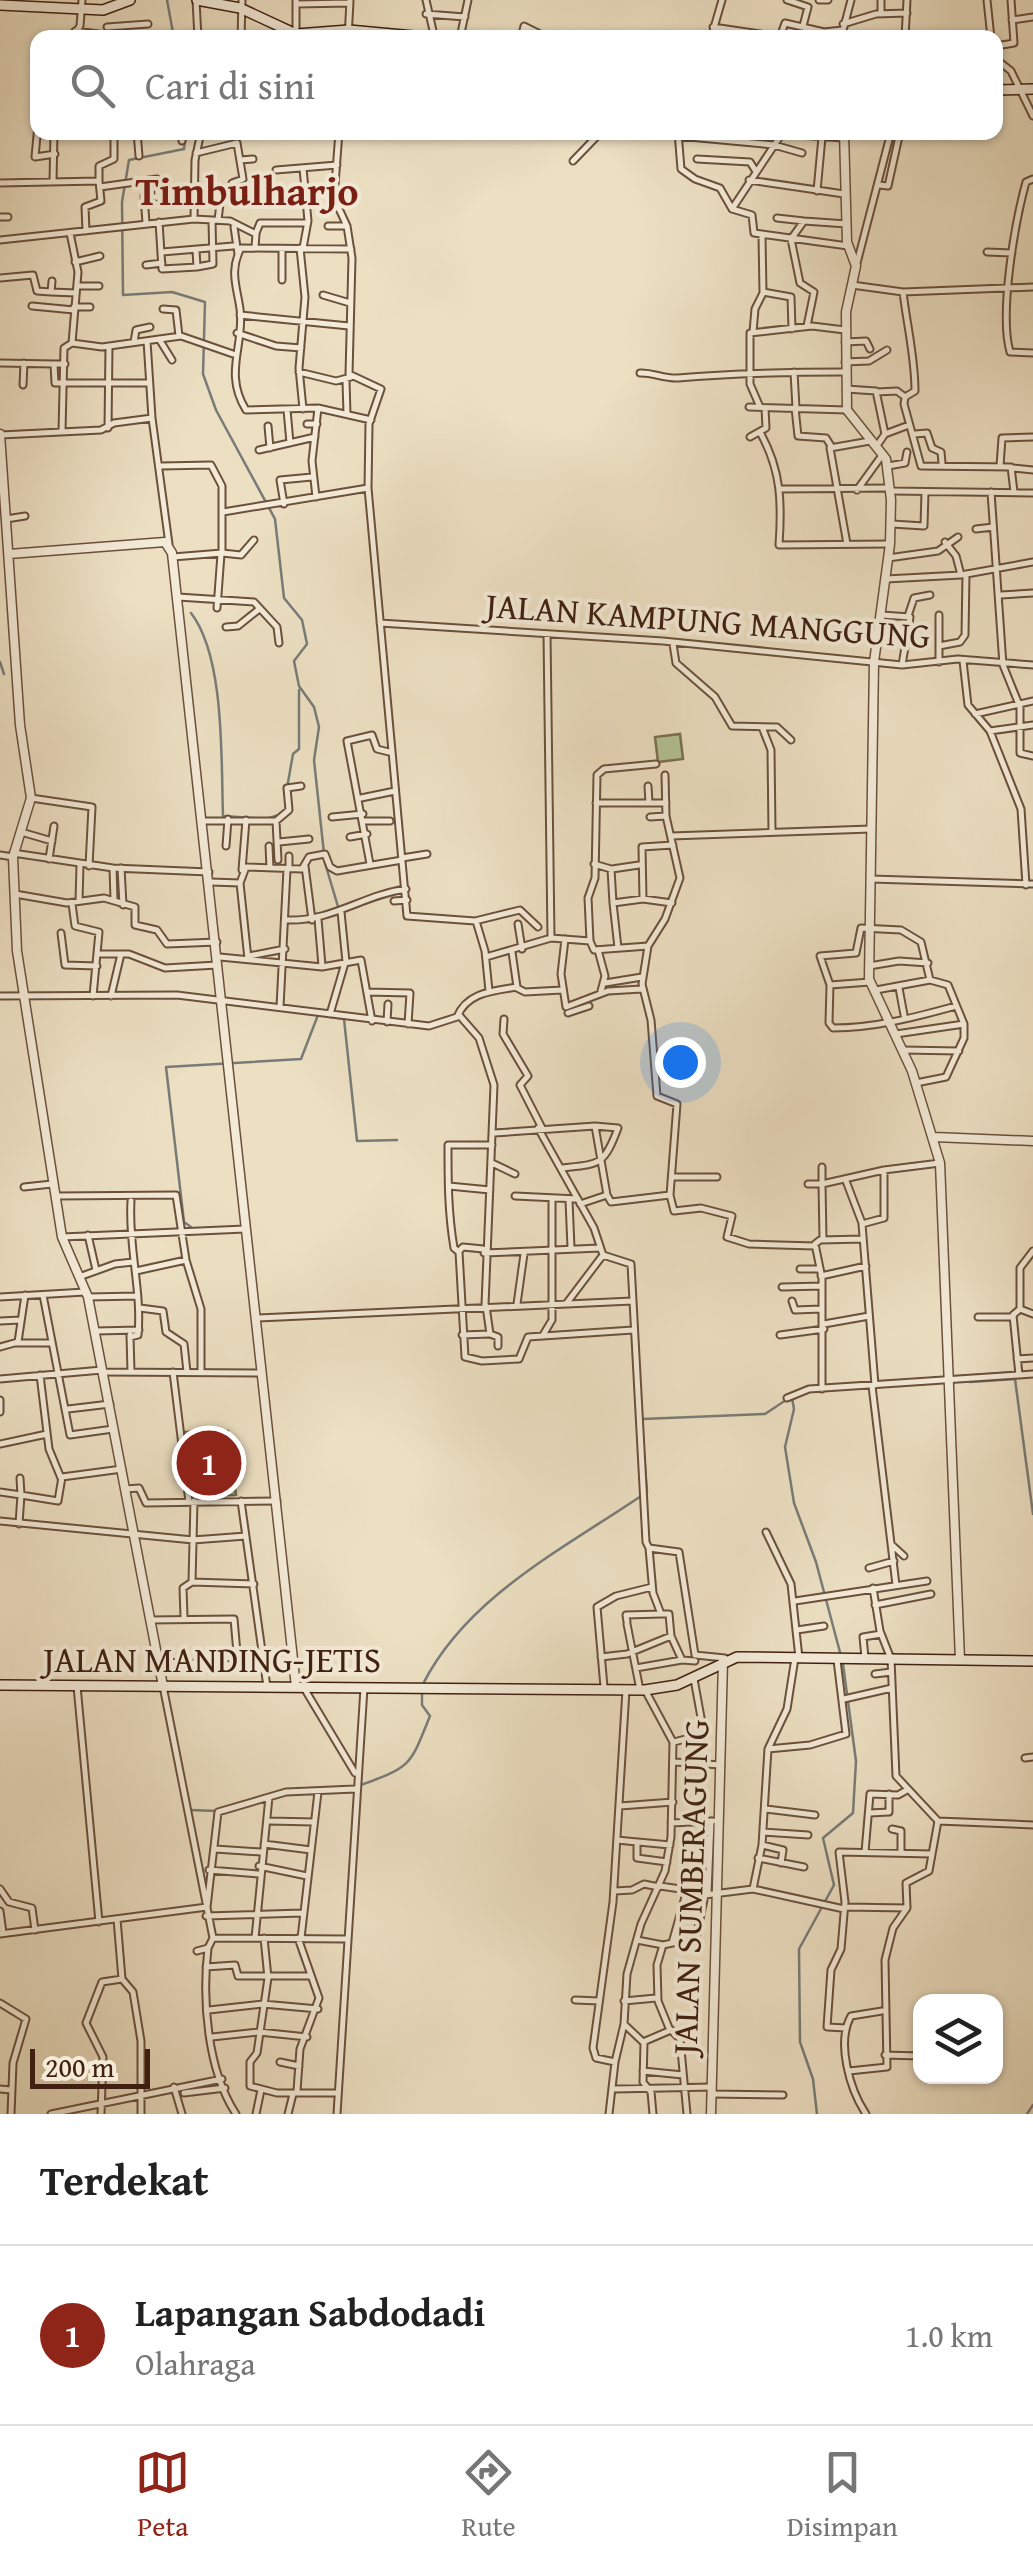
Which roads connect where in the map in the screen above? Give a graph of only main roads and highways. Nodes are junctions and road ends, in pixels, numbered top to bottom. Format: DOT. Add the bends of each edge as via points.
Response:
graph roads {
  1 [pos="130,0"];
  2 [pos="196,0"];
  3 [pos="82,4"];
  4 [pos="241,4"];
  5 [pos="0,6"];
  6 [pos="289,30"];
  7 [pos="1033,88"];
  8 [pos="1003,90"];
  9 [pos="1033,1660"];
  10 [pos="0,1686"];
  1 -- 3 [label="main road" via="107,10"];
  2 -- 4 [label="main road"];
  3 -- 5 [label="main road"];
  4 -- 6 [label="main road"];
  7 -- 8 [label="main road"];
  9 -- 10 [label="main road, JALAN MANDING-JETIS" via="725,1660 696,1678 642,1690"];
}
